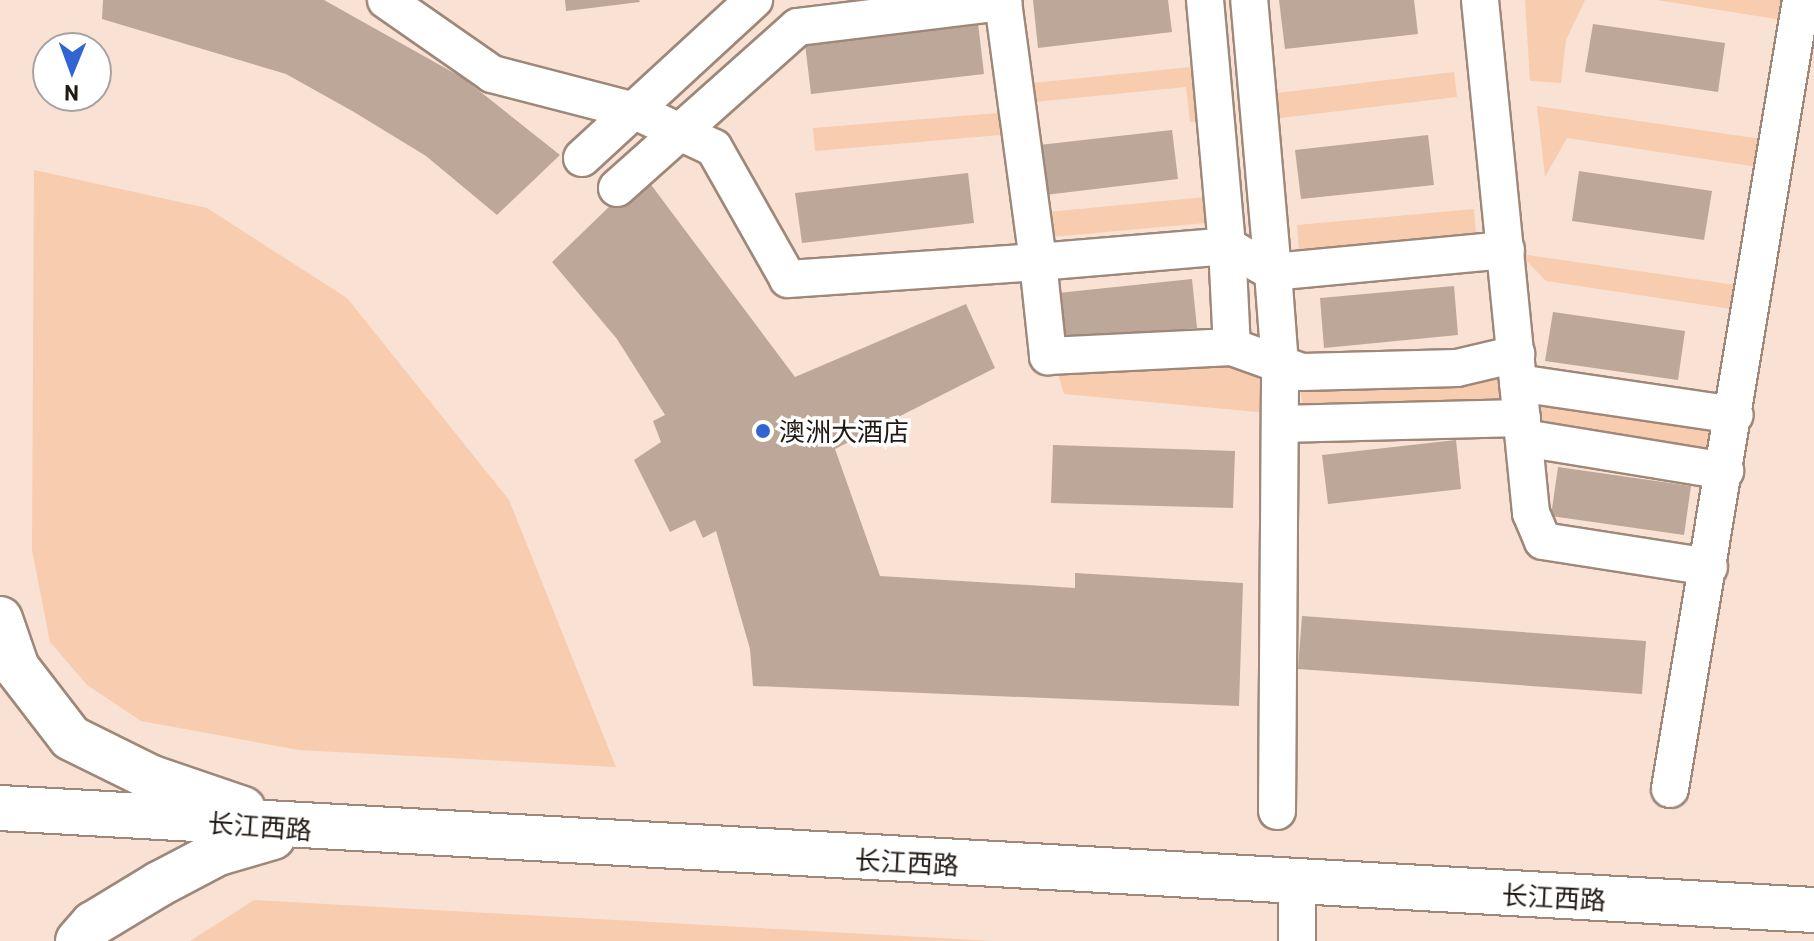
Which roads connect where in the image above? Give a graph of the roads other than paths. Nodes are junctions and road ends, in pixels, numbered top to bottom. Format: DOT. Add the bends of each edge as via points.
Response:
graph roads {
  1 [pos="386,0"];
  2 [pos="754,0"];
  3 [pos="830,0"];
  4 [pos="1205,0"];
  5 [pos="1249,0"];
  6 [pos="1480,0"];
  7 [pos="1801,0"];
  8 [pos="1003,1"];
  9 [pos="791,13"];
  10 [pos="635,111"];
  11 [pos="683,134"];
  12 [pos="582,158"];
  13 [pos="617,188"];
  14 [pos="1227,246"];
  15 [pos="1506,250"];
  16 [pos="1038,262"];
  17 [pos="1273,272"];
  18 [pos="1232,347"];
  19 [pos="1280,365"];
  20 [pos="1520,398"];
  21 [pos="1735,415"];
  22 [pos="1280,424"];
  23 [pos="1725,471"];
  24 [pos="1709,567"];
  25 [pos="0,619"];
  26 [pos="1670,789"];
  27 [pos="0,808"];
  28 [pos="1277,811"];
  29 [pos="302,829"];
  30 [pos="1297,884"];
  31 [pos="1814,910"];
  32 [pos="78,941"];
  33 [pos="1297,941"];
  1 -- 10 [label="street" via="492,74"];
  2 -- 10 [label="street"];
  3 -- 9 [label="street"];
  4 -- 14 [label="street"];
  5 -- 17 [label="street"];
  6 -- 15 [label="street"];
  7 -- 21 [label="street"];
  8 -- 9 [label="street"];
  8 -- 16 [label="street"];
  9 -- 11 [label="street"];
  10 -- 11 [label="street"];
  10 -- 12 [label="street"];
  11 -- 13 [label="street"];
  11 -- 16 [label="street" via="714,148 788,279"];
  14 -- 16 [label="street"];
  14 -- 17 [label="street"];
  14 -- 18 [label="street"];
  15 -- 17 [label="street"];
  15 -- 20 [label="street"];
  16 -- 18 [label="street" via="1048,356"];
  17 -- 19 [label="street"];
  18 -- 19 [label="street"];
  19 -- 20 [label="street" via="1302,372 1457,368"];
  19 -- 22 [label="street"];
  20 -- 21 [label="street"];
  20 -- 22 [label="street"];
  20 -- 23 [label="street"];
  20 -- 24 [label="street" via="1531,513 1543,541"];
  21 -- 23 [label="street"];
  22 -- 28 [label="street"];
  23 -- 24 [label="street"];
  24 -- 26 [label="street"];
  25 -- 29 [label="main road" via="23,678 71,738 152,778"];
  27 -- 29 [label="main road, 长江西路"];
  29 -- 30 [label="main road, 长江西路"];
  29 -- 32 [label="main road" via="218,853 130,900"];
  30 -- 31 [label="main road, 长江西路"];
  30 -- 33 [label="street"];
}
